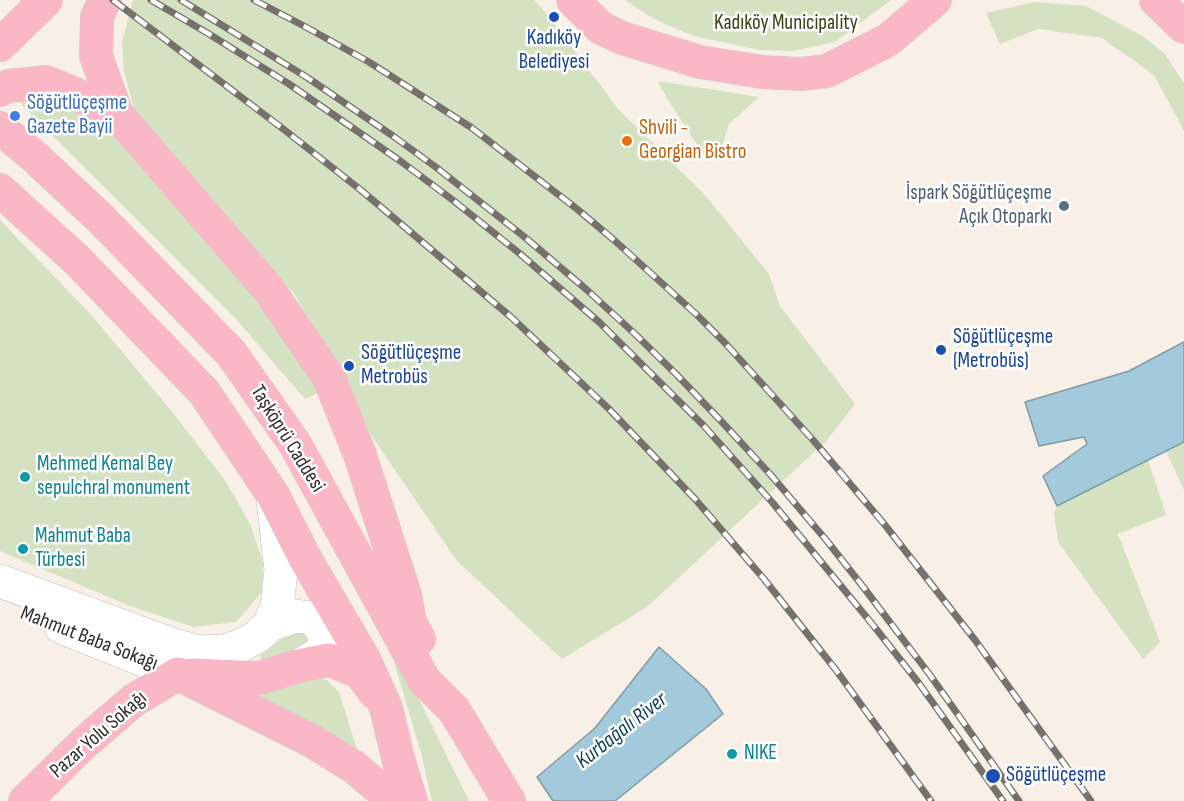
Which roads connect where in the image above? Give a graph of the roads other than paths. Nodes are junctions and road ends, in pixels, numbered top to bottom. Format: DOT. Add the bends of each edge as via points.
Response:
graph roads {
  1 [pos="46,0"];
  2 [pos="105,0"];
  3 [pos="573,0"];
  4 [pos="935,0"];
  5 [pos="0,45"];
  6 [pos="0,90"];
  7 [pos="117,114"];
  8 [pos="0,128"];
  9 [pos="0,190"];
  10 [pos="273,495"];
  11 [pos="0,581"];
  12 [pos="0,604"];
  13 [pos="269,625"];
  14 [pos="298,666"];
  15 [pos="178,674"];
  16 [pos="386,708"];
  17 [pos="454,710"];
  18 [pos="25,801"];
  19 [pos="394,801"];
  20 [pos="411,801"];
  21 [pos="509,801"];
  1 -- 5 [label="main road"];
  2 -- 7 [label="main road" via="97,17 96,56"];
  3 -- 4 [label="main road" via="601,28 622,38 700,62 801,74 827,71 888,40"];
  6 -- 7 [label="main road" via="46,82"];
  7 -- 17 [label="main road" via="268,290 329,378 360,455 410,622"];
  8 -- 17 [label="main road, Taşköprü Caddesi" via="102,220 231,353 295,444 424,680"];
  9 -- 10 [label="main road, Taşköprü Caddesi" via="78,261 204,392"];
  10 -- 13 [label="street" via="281,570 277,607"];
  10 -- 16 [label="main road, Taşköprü Caddesi" via="304,558 364,659"];
  11 -- 13 [label="street, Mahmut Baba Sokağı" via="199,652 240,646"];
  12 -- 15 [label="street, Mahmut Baba Sokağı"];
  13 -- 14 [label="street" via="296,616 312,618 324,631 324,651"];
  14 -- 15 [label="main road" via="260,678"];
  14 -- 16 [label="main road" via="328,660 360,672"];
  15 -- 18 [label="main road, Pazar Yolu Sokağı" via="134,700"];
  15 -- 19 [label="main road" via="321,746 354,767"];
  16 -- 20 [label="main road, Taşköprü Caddesi"];
  17 -- 21 [label="main road, Taşköprü Caddesi"];
}
